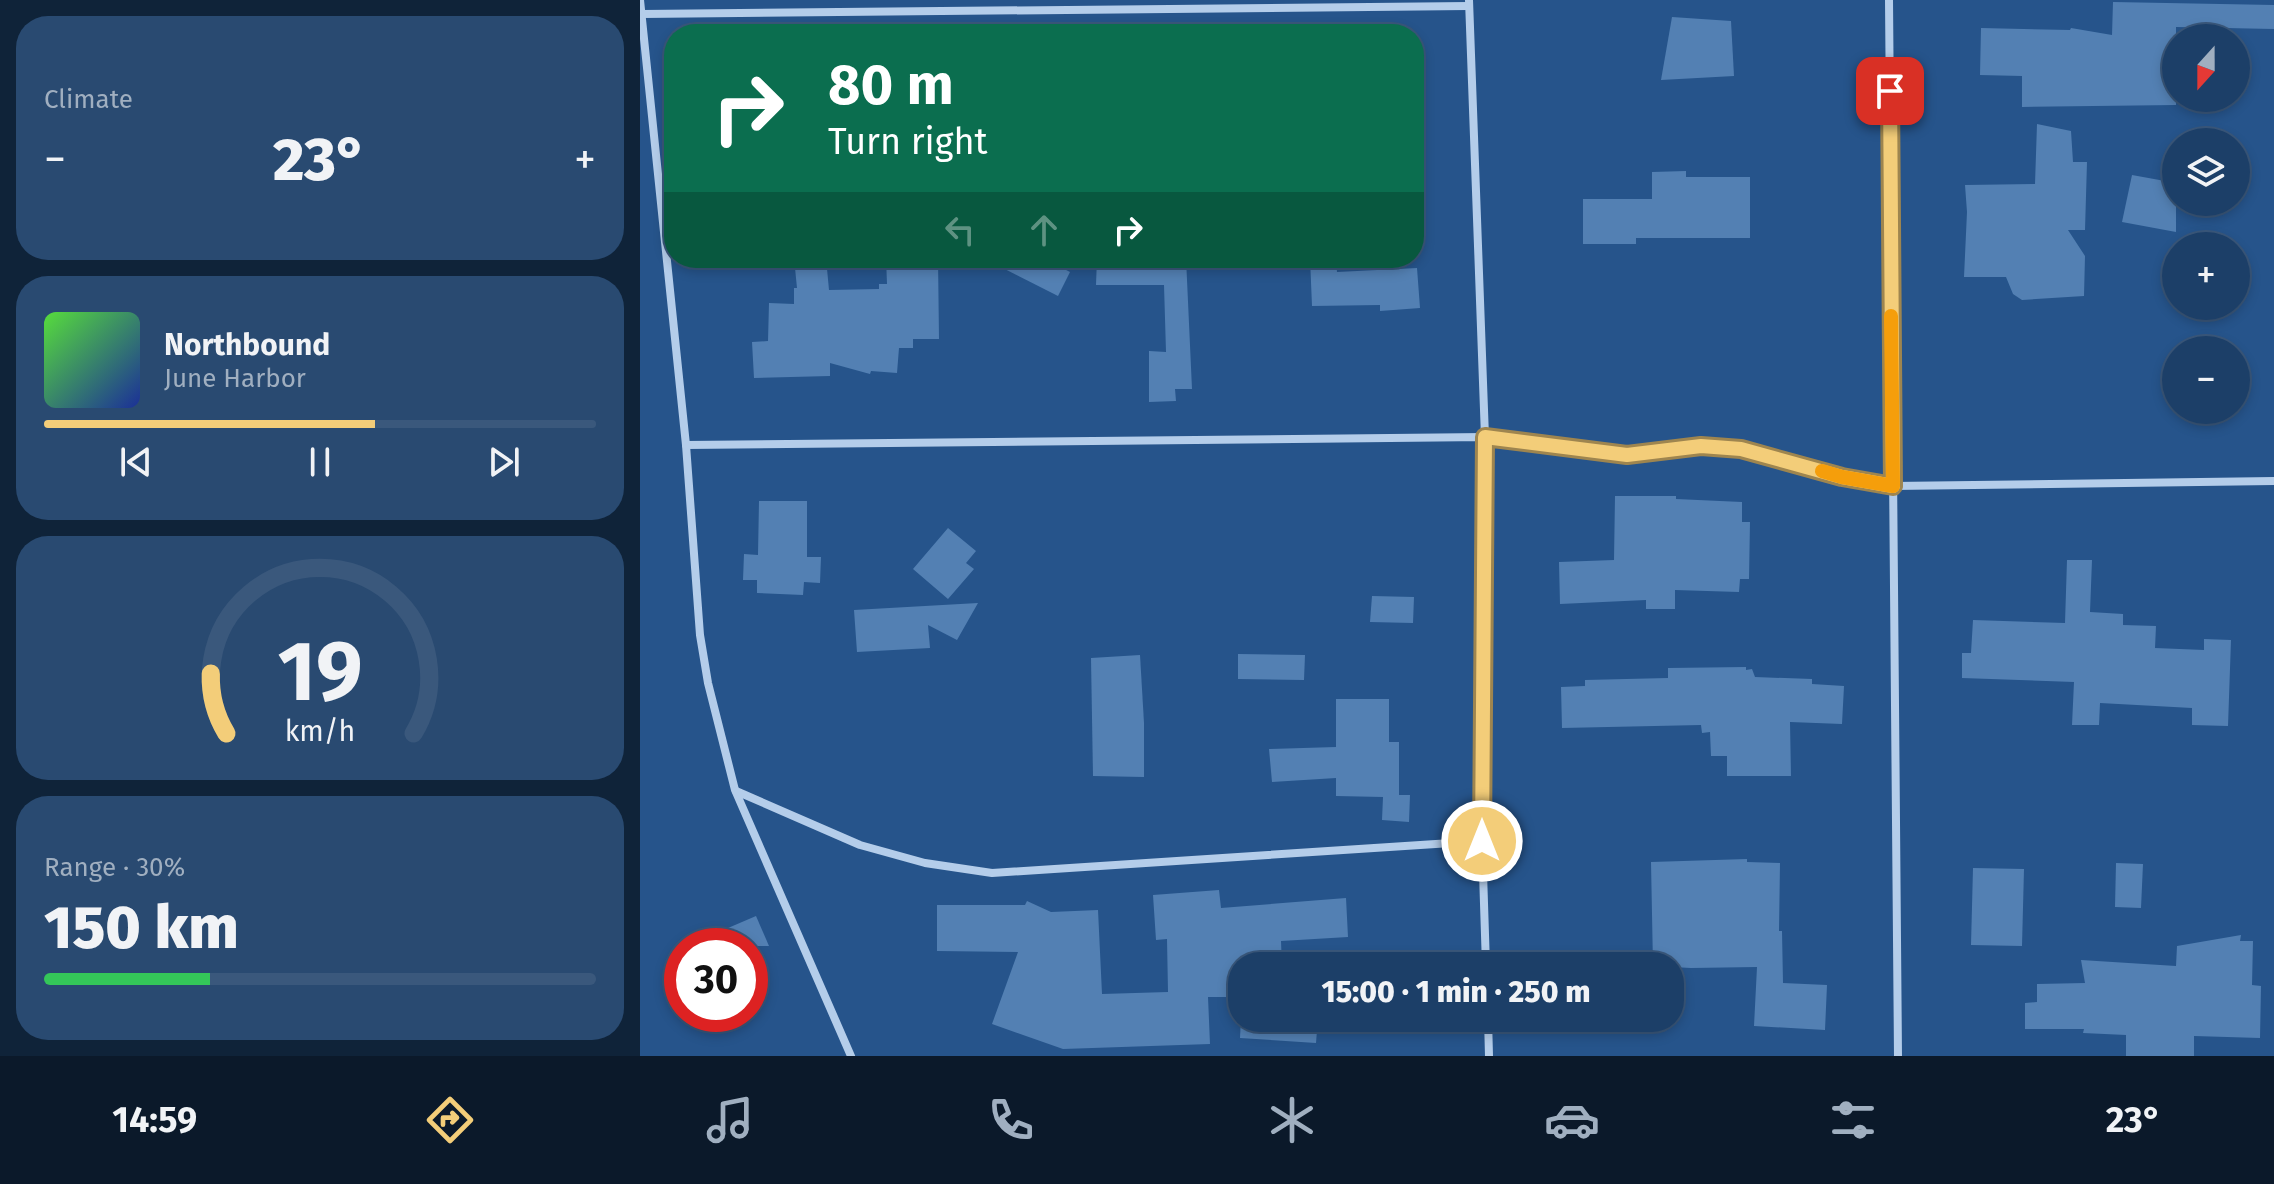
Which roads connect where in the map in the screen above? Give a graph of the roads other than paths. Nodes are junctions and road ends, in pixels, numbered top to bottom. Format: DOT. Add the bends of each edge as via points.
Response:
graph roads {
  1 [pos="640,0"];
  2 [pos="1889,0"];
  3 [pos="1469,3"];
  4 [pos="642,14"];
  5 [pos="664,230"];
  6 [pos="668,268"];
  7 [pos="1485,437"];
  8 [pos="686,445"];
  9 [pos="2274,481"];
  10 [pos="1893,486"];
  11 [pos="735,790"];
  12 [pos="1482,841"];
  13 [pos="1486,952"];
  14 [pos="1488,1032"];
  15 [pos="851,1056"];
  16 [pos="1489,1056"];
  17 [pos="1898,1056"];
  1 -- 4 [label="street"];
  2 -- 10 [label="street"];
  3 -- 4 [label="street"];
  3 -- 7 [label="street"];
  4 -- 5 [label="street"];
  6 -- 8 [label="street"];
  7 -- 8 [label="street"];
  7 -- 10 [label="street" via="1627,455 1701,446 1741,449"];
  7 -- 12 [label="street"];
  8 -- 11 [label="street" via="700,635"];
  9 -- 10 [label="street"];
  10 -- 17 [label="street"];
  11 -- 12 [label="street" via="860,845 925,863 992,873"];
  11 -- 15 [label="street"];
  12 -- 13 [label="street"];
  14 -- 16 [label="street"];
}
